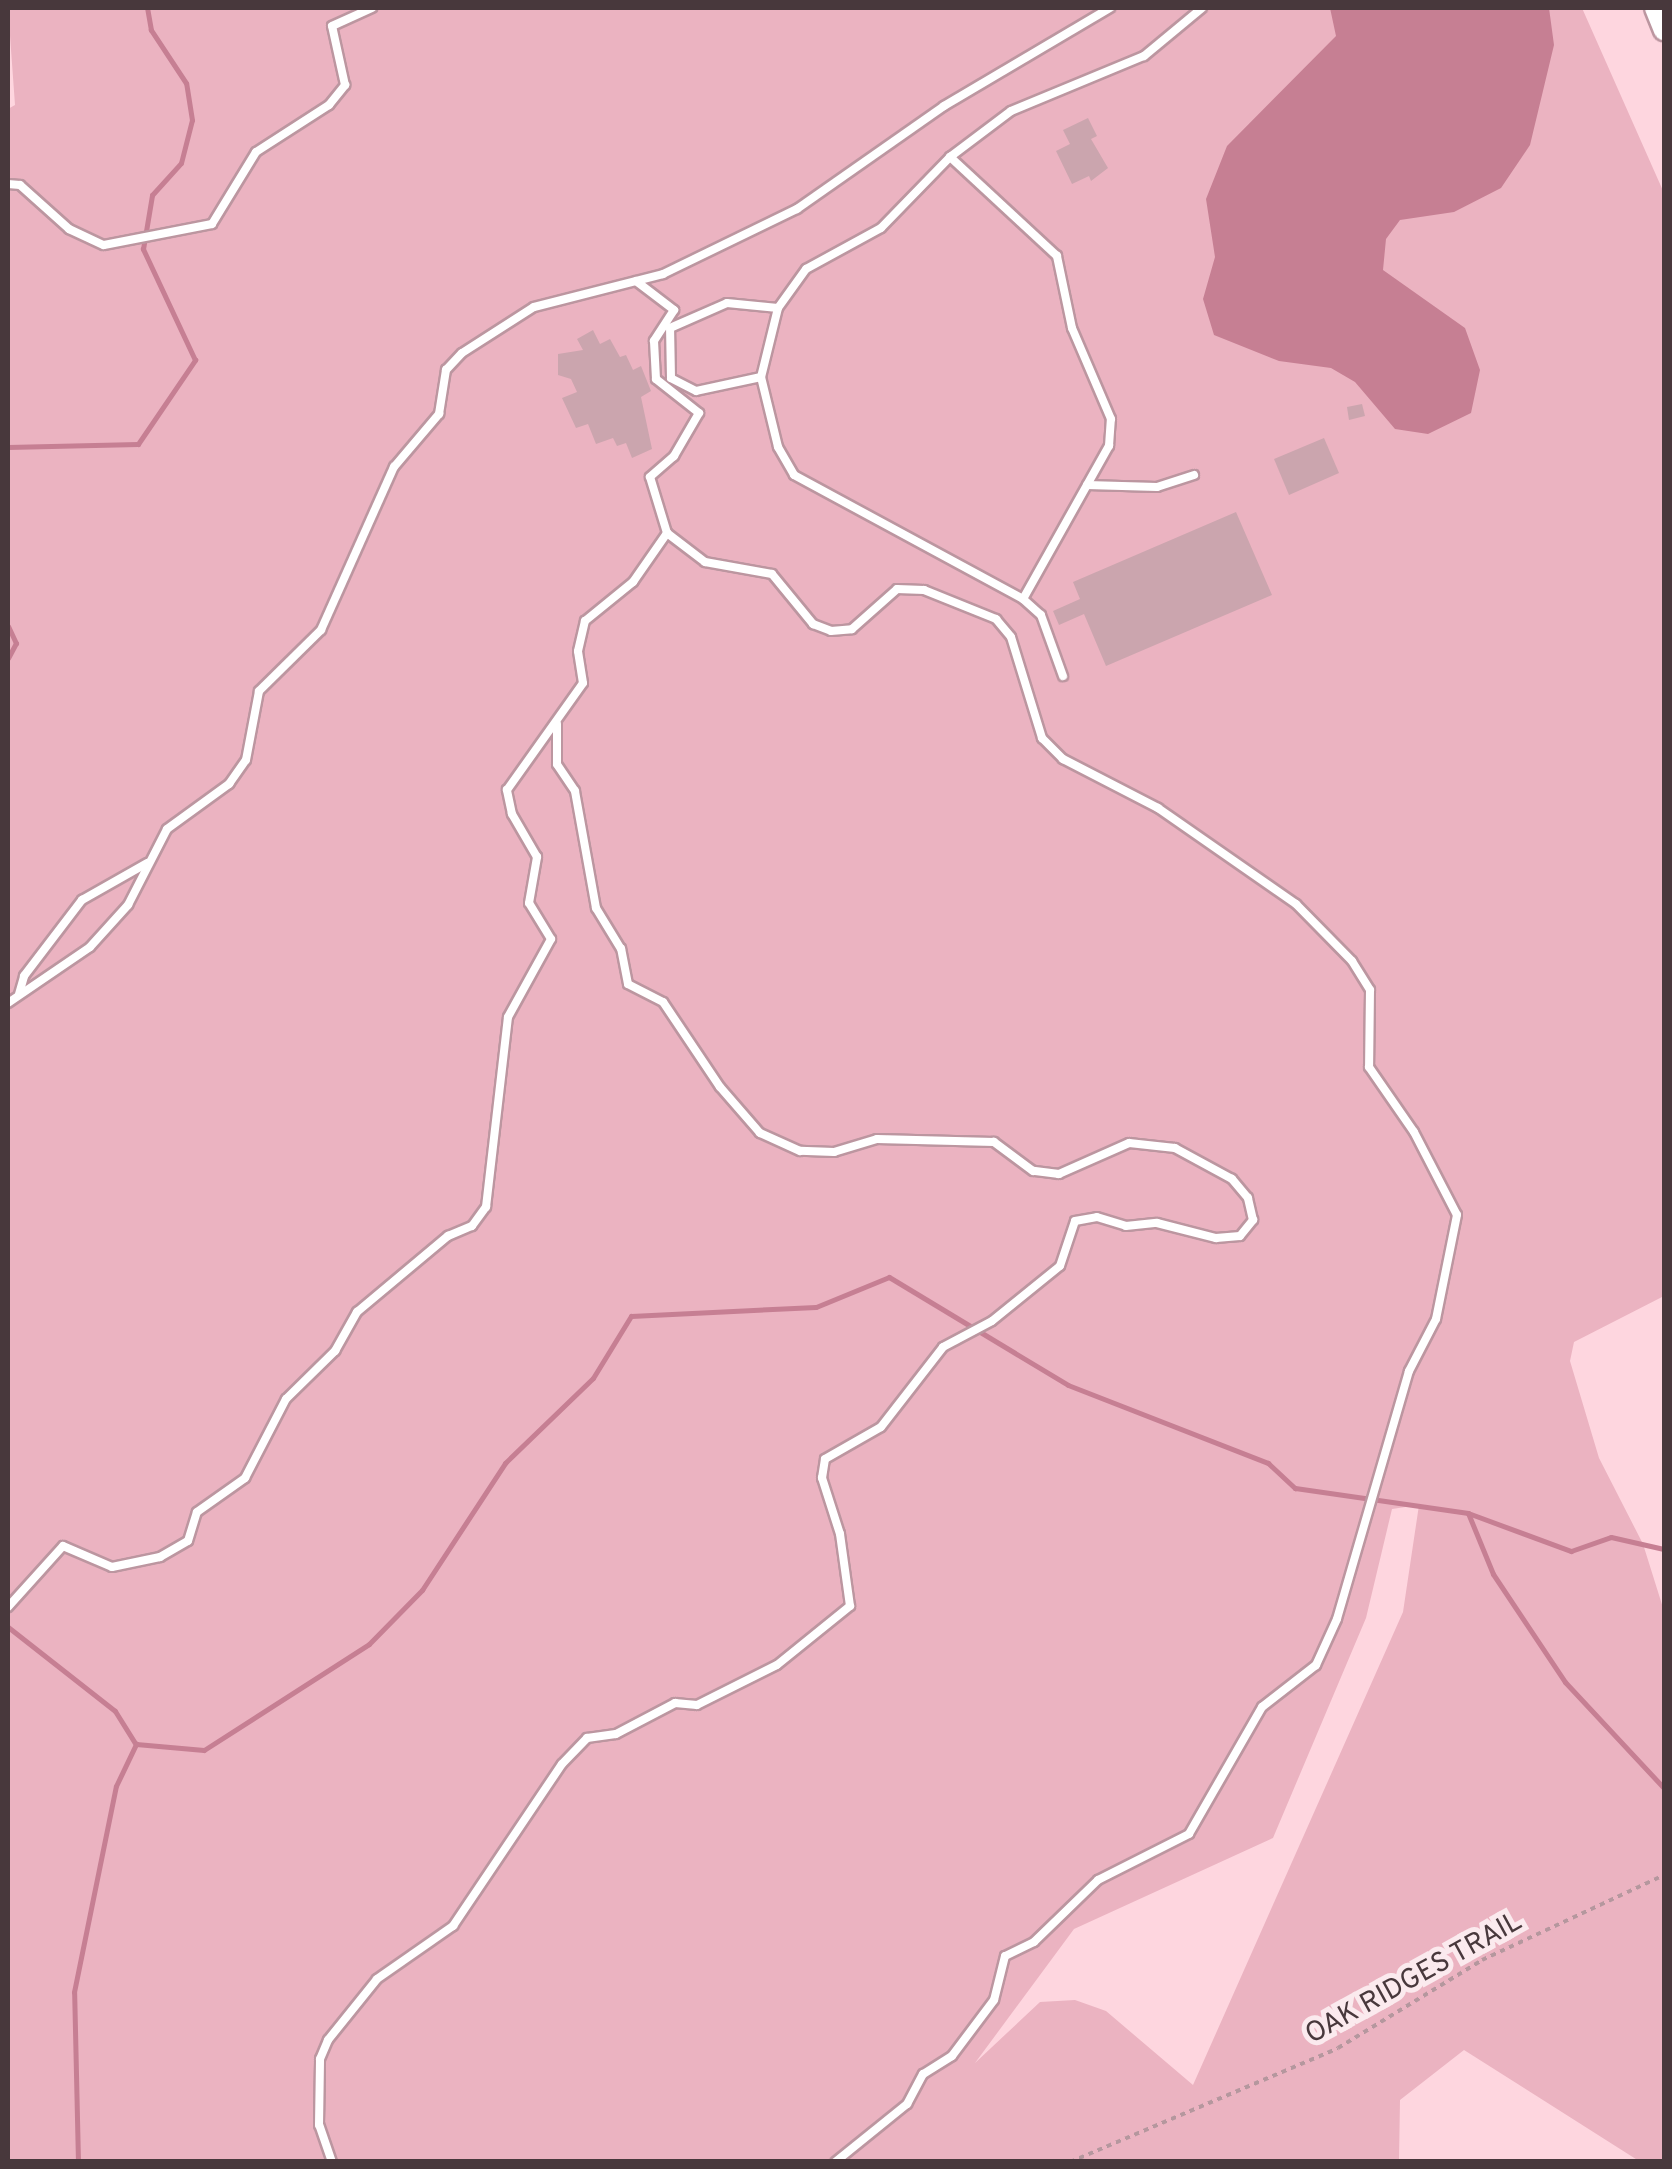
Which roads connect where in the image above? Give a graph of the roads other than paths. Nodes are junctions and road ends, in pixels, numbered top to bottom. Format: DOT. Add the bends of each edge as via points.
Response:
graph roads {
  1 [pos="372,8"];
  2 [pos="1110,8"];
  3 [pos="1202,8"];
  4 [pos="1655,8"];
  5 [pos="1664,30"];
  6 [pos="950,157"];
  7 [pos="8,184"];
  8 [pos="636,281"];
  9 [pos="778,308"];
  10 [pos="762,377"];
  11 [pos="1194,475"];
  12 [pos="1087,485"];
  13 [pos="668,533"];
  14 [pos="1024,599"];
  15 [pos="1063,676"];
  16 [pos="560,712"];
  17 [pos="147,863"];
  18 [pos="19,994"];
  19 [pos="8,1004"];
  20 [pos="8,1607"];
  21 [pos="332,2162"];
  22 [pos="835,2162"];
  1 -- 7 [label="lane" via="332,26 346,84 329,105 256,152 212,224 104,245 68,229 20,185"];
  2 -- 8 [label="lane" via="944,106 796,209"];
  3 -- 6 [label="lane" via="1144,56 1011,111"];
  4 -- 5 [label="street"];
  6 -- 9 [label="lane" via="881,228 806,270"];
  6 -- 12 [label="lane" via="1057,256 1072,328 1111,419 1108,446"];
  8 -- 13 [label="lane" via="674,310 654,341 656,379 700,413 674,456 650,477"];
  8 -- 17 [label="lane" via="534,307 488,332 446,370 439,414 394,467 321,630 259,691 246,760 228,784 166,828"];
  9 -- 10 [label="lane"];
  9 -- 10 [label="lane" via="727,303 670,328 671,378 696,391"];
  10 -- 14 [label="lane" via="778,447 794,475"];
  11 -- 12 [label="lane" via="1157,487"];
  12 -- 14 [label="lane"];
  13 -- 16 [label="lane" via="632,582 585,622 578,651 583,683"];
  13 -- 22 [label="lane" via="705,562 772,574 813,624 831,631 852,629 897,589 924,590 996,620 1012,636 1031,709 1052,748 1092,778 1158,808 1296,904 1352,962 1370,990 1369,1067 1414,1132 1456,1215 1436,1319 1409,1371 1337,1619 1316,1665 1262,1707 1189,1834 1098,1880 1034,1942 1005,1956 994,2000 952,2056 922,2074 907,2104"];
  14 -- 15 [label="lane" via="1041,616"];
  16 -- 20 [label="lane" via="507,790 512,814 537,857 529,903 551,939 508,1016 486,1207 472,1226 448,1236 357,1312 323,1366 286,1399 245,1478 198,1512 188,1541 160,1557 112,1567 64,1546"];
  16 -- 21 [label="lane" via="553,740 557,764 575,791 596,908 621,948 628,984 663,1002 760,1133 800,1152 834,1152 877,1139 994,1142 1032,1171 1059,1174 1129,1143 1175,1148 1232,1179 1248,1198 1253,1220 1240,1236 1216,1238 1156,1223 1075,1221 1060,1266 992,1321 943,1347 882,1426 826,1459 822,1478 840,1534 850,1606 777,1664 697,1706 675,1703 616,1734 588,1738 562,1764 453,1926 377,1979 328,2040 320,2060 319,2125"];
  17 -- 18 [label="lane" via="128,905 90,948"];
  17 -- 18 [label="lane" via="82,900 24,976"];
  18 -- 19 [label="lane"];
}
